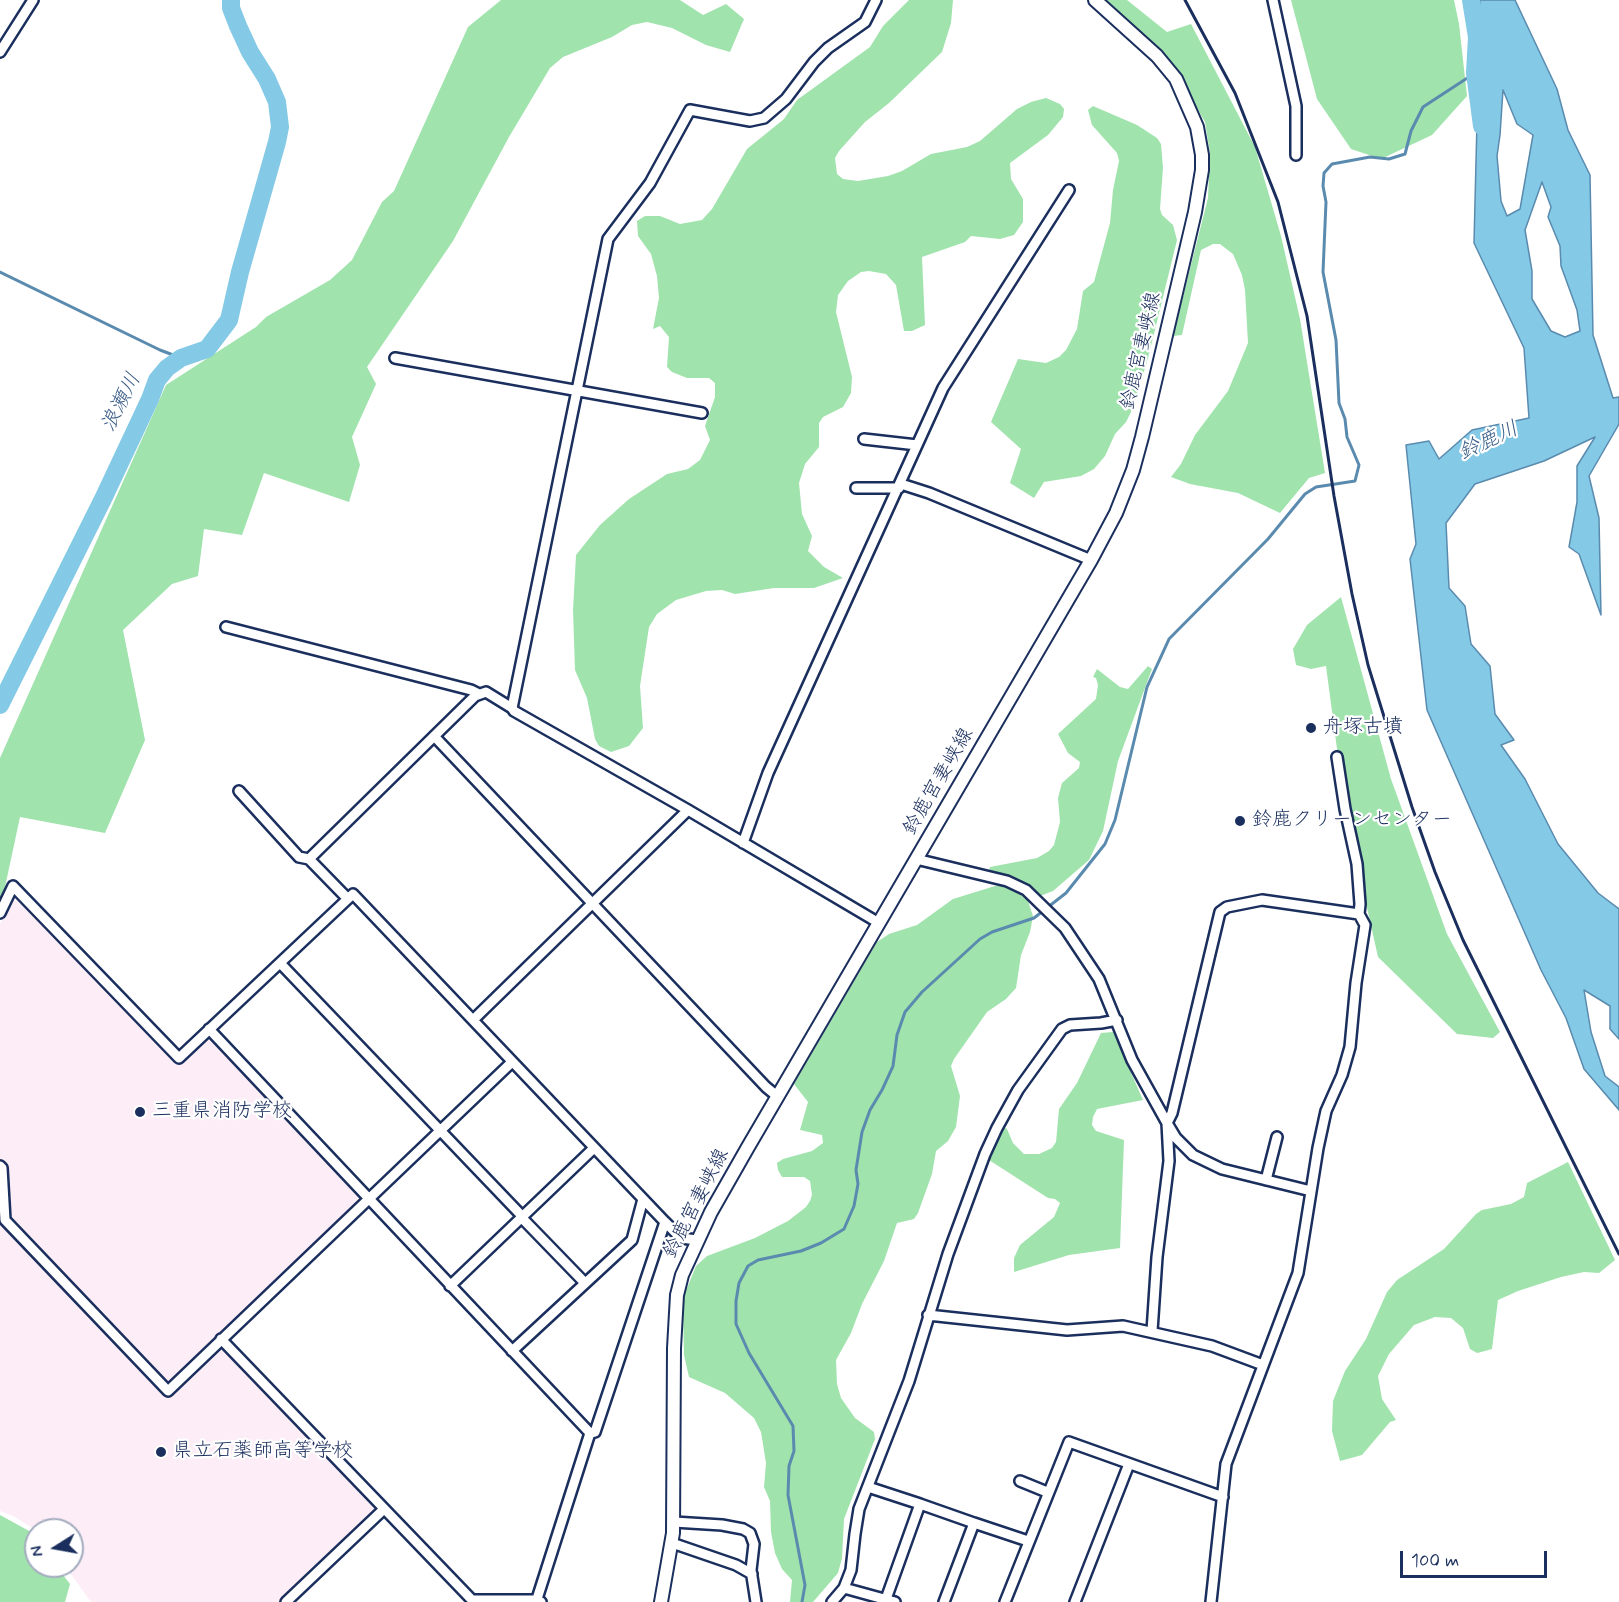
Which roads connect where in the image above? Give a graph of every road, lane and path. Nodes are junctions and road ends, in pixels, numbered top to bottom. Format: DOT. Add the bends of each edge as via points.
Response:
graph roads {
  1 [pos="33,0"];
  2 [pos="876,0"];
  3 [pos="1095,0"];
  4 [pos="1273,0"];
  5 [pos="0,52"];
  6 [pos="1296,155"];
  7 [pos="1069,190"];
  8 [pos="395,358"];
  9 [pos="578,391"];
  10 [pos="702,413"];
  11 [pos="864,439"];
  12 [pos="917,445"];
  13 [pos="900,486"];
  14 [pos="856,488"];
  15 [pos="1091,560"];
  16 [pos="226,627"];
  17 [pos="479,694"];
  18 [pos="512,708"];
  19 [pos="434,736"];
  20 [pos="1337,757"];
  21 [pos="239,791"];
  22 [pos="688,810"];
  23 [pos="742,843"];
  24 [pos="309,859"];
  25 [pos="916,859"];
  26 [pos="347,898"];
  27 [pos="592,903"];
  28 [pos="0,913"];
  29 [pos="1359,914"];
  30 [pos="879,923"];
  31 [pos="280,963"];
  32 [pos="473,1020"];
  33 [pos="1116,1020"];
  34 [pos="209,1029"];
  35 [pos="512,1062"];
  36 [pos="777,1096"];
  37 [pos="1167,1124"];
  38 [pos="440,1131"];
  39 [pos="1277,1137"];
  40 [pos="594,1148"];
  41 [pos="0,1166"];
  42 [pos="1266,1180"];
  43 [pos="1311,1191"];
  44 [pos="368,1199"];
  45 [pos="643,1199"];
  46 [pos="521,1216"];
  47 [pos="664,1222"];
  48 [pos="697,1240"];
  49 [pos="585,1283"];
  50 [pos="450,1286"];
  51 [pos="928,1315"];
  52 [pos="1152,1331"];
  53 [pos="221,1339"];
  54 [pos="512,1351"];
  55 [pos="1263,1365"];
  56 [pos="590,1433"];
  57 [pos="1129,1464"];
  58 [pos="1020,1481"];
  59 [pos="868,1487"];
  60 [pos="1047,1492"];
  61 [pos="1223,1497"];
  62 [pos="920,1504"];
  63 [pos="384,1509"];
  64 [pos="674,1522"];
  65 [pos="974,1523"];
  66 [pos="1028,1540"];
  67 [pos="672,1543"];
  68 [pos="752,1574"];
  69 [pos="844,1588"];
  70 [pos="473,1601"];
  71 [pos="538,1601"];
  72 [pos="890,1601"];
  73 [pos="286,1602"];
  74 [pos="661,1602"];
  75 [pos="756,1602"];
  76 [pos="832,1602"];
  77 [pos="944,1602"];
  78 [pos="1005,1602"];
  79 [pos="1075,1602"];
  80 [pos="1211,1602"];
  1 -- 5 [label="street"];
  2 -- 9 [label="street" via="865,22 828,48 786,99 764,118 750,121 690,110 650,183 608,239"];
  3 -- 15 [label="main road, 鈴鹿宮妻峡線" via="1157,56 1176,79 1197,127 1202,170 1135,463 1116,513"];
  4 -- 6 [label="street" via="1296,106"];
  7 -- 12 [label="street" via="943,388"];
  8 -- 9 [label="street"];
  9 -- 10 [label="street"];
  9 -- 18 [label="street"];
  11 -- 12 [label="street"];
  12 -- 13 [label="street"];
  13 -- 14 [label="street"];
  13 -- 15 [label="street" via="929,493"];
  13 -- 23 [label="street" via="768,773"];
  15 -- 25 [label="main road, 鈴鹿宮妻峡線"];
  16 -- 17 [label="street"];
  17 -- 18 [label="street" via="486,692"];
  17 -- 19 [label="street"];
  18 -- 22 [label="street"];
  19 -- 24 [label="street"];
  19 -- 27 [label="street"];
  20 -- 29 [label="street" via="1357,864"];
  21 -- 24 [label="street" via="299,857"];
  22 -- 23 [label="street"];
  22 -- 27 [label="street"];
  23 -- 30 [label="street"];
  24 -- 26 [label="street"];
  25 -- 30 [label="main road, 鈴鹿宮妻峡線"];
  25 -- 33 [label="street" via="1007,880 1026,890 1065,928 1099,979"];
  26 -- 31 [label="street"];
  26 -- 32 [label="street" via="353,894"];
  27 -- 32 [label="street"];
  27 -- 36 [label="street"];
  28 -- 34 [label="street" via="13,886 179,1058"];
  29 -- 37 [label="street" via="1262,900 1220,912"];
  29 -- 43 [label="street" via="1365,925 1350,1047 1326,1112"];
  30 -- 36 [label="main road, 鈴鹿宮妻峡線"];
  31 -- 34 [label="street"];
  31 -- 38 [label="street"];
  32 -- 35 [label="street"];
  33 -- 37 [label="street" via="1132,1060"];
  33 -- 51 [label="street" via="1062,1029 1018,1090 985,1154"];
  34 -- 44 [label="street"];
  35 -- 38 [label="street"];
  35 -- 40 [label="street"];
  36 -- 48 [label="main road, 鈴鹿宮妻峡線"];
  37 -- 42 [label="street" via="1185,1148 1207,1163"];
  37 -- 52 [label="street" via="1169,1161"];
  38 -- 44 [label="street"];
  38 -- 46 [label="street"];
  39 -- 42 [label="street"];
  40 -- 45 [label="street"];
  40 -- 46 [label="street"];
  41 -- 53 [label="street" via="4,1220 168,1391"];
  42 -- 43 [label="street"];
  43 -- 55 [label="street" via="1298,1273"];
  44 -- 50 [label="street"];
  44 -- 53 [label="street"];
  45 -- 47 [label="street"];
  45 -- 49 [label="street" via="632,1240"];
  46 -- 49 [label="street"];
  46 -- 50 [label="street"];
  47 -- 48 [label="street" via="681,1238"];
  47 -- 56 [label="street" via="596,1432"];
  48 -- 64 [label="main road, 鈴鹿宮妻峡線" via="677,1295"];
  49 -- 54 [label="street"];
  50 -- 54 [label="street"];
  51 -- 52 [label="street" via="1067,1330 1123,1326"];
  51 -- 59 [label="street" via="909,1381"];
  52 -- 55 [label="street" via="1212,1346"];
  53 -- 63 [label="street"];
  54 -- 56 [label="street"];
  55 -- 61 [label="street" via="1226,1464"];
  56 -- 71 [label="street"];
  57 -- 60 [label="street" via="1069,1442"];
  57 -- 61 [label="street"];
  57 -- 79 [label="street"];
  58 -- 60 [label="street"];
  59 -- 62 [label="street"];
  59 -- 69 [label="street" via="859,1509 851,1570"];
  60 -- 66 [label="street"];
  61 -- 80 [label="street"];
  62 -- 65 [label="street"];
  62 -- 72 [label="street"];
  63 -- 70 [label="street"];
  63 -- 73 [label="street"];
  64 -- 67 [label="main road, 鈴鹿宮妻峡線"];
  64 -- 68 [label="street" via="722,1525 750,1533 754,1544"];
  65 -- 66 [label="street"];
  65 -- 77 [label="street"];
  66 -- 78 [label="street"];
  67 -- 68 [label="street" via="736,1564"];
  67 -- 74 [label="main road, 鈴鹿宮妻峡線"];
  68 -- 75 [label="street"];
  69 -- 72 [label="street"];
  69 -- 76 [label="street"];
  70 -- 71 [label="street"];
}
